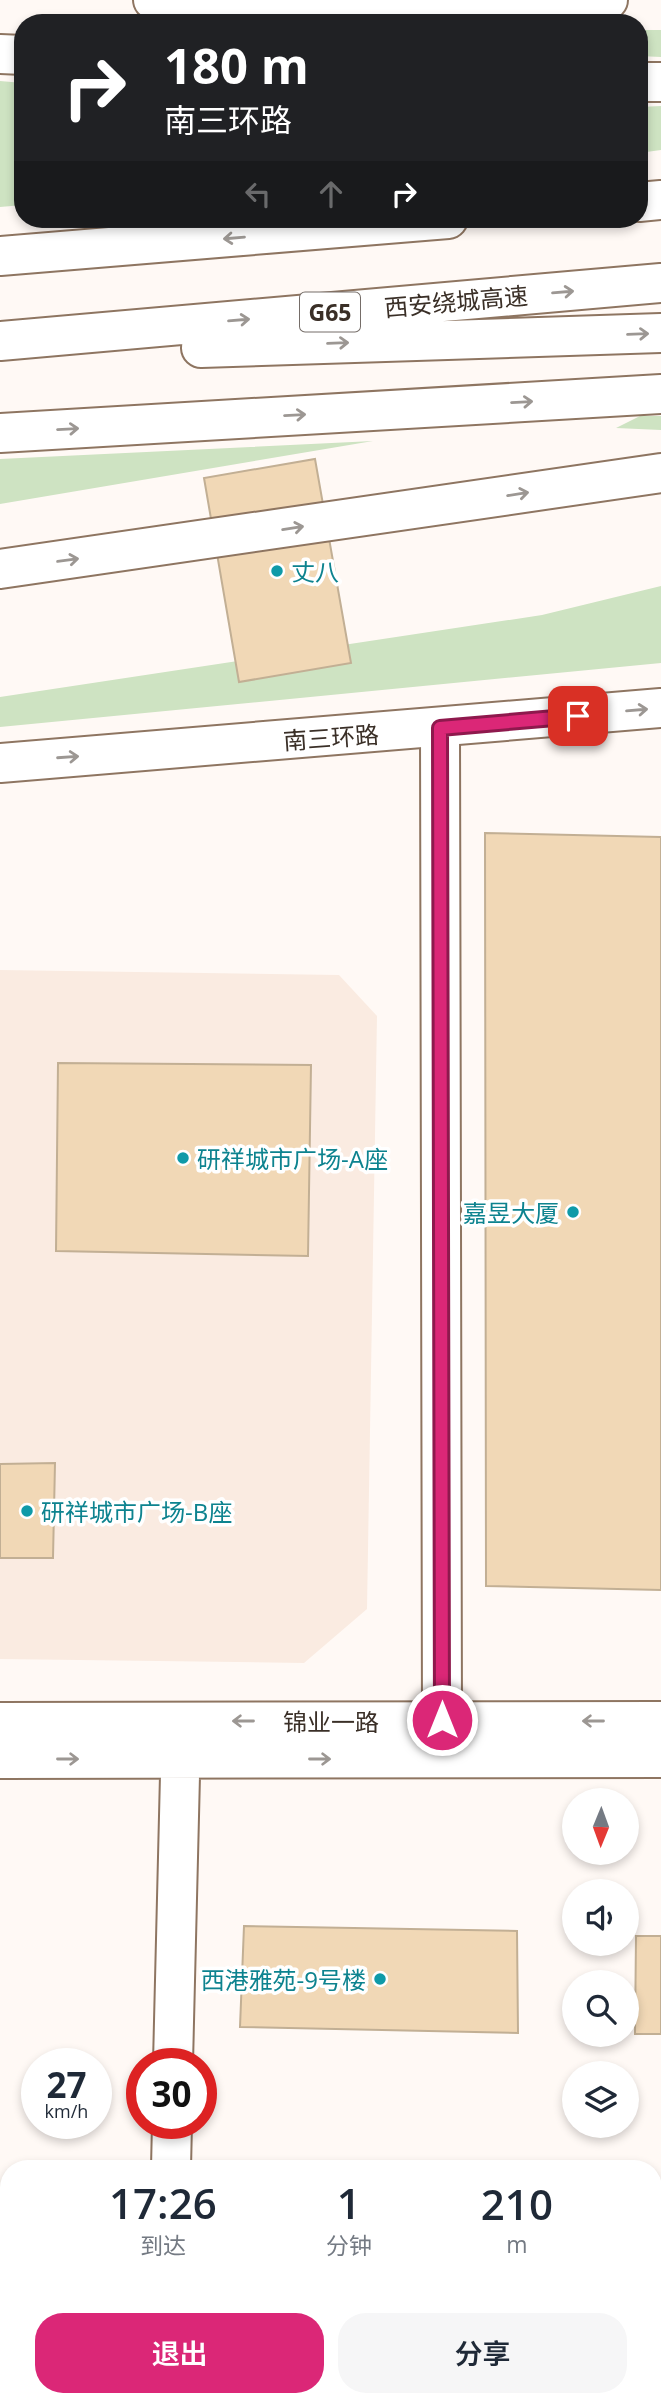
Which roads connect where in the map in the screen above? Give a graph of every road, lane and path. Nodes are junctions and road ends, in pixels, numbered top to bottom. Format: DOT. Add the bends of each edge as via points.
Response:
graph roads {
  1 [pos="153,0"];
  2 [pos="608,0"];
  3 [pos="339,228"];
  4 [pos="0,256"];
  5 [pos="661,283"];
  6 [pos="661,333"];
  7 [pos="0,341"];
  8 [pos="0,354"];
  9 [pos="661,394"];
  10 [pos="0,433"];
  11 [pos="661,473"];
  12 [pos="0,569"];
  13 [pos="661,708"];
  14 [pos="440,728"];
  15 [pos="0,763"];
  16 [pos="442,1720"];
  17 [pos="661,1721"];
  18 [pos="0,1722"];
  19 [pos="182,1722"];
  20 [pos="661,1758"];
  21 [pos="0,1759"];
  22 [pos="179,1759"];
  23 [pos="173,2048"];
  24 [pos="172,2139"];
  25 [pos="171,2160"];
  1 -- 2 [label="main road" via="263,7"];
  3 -- 4 [label="main road, one-way"];
  7 -- 5 [label="main road, 西安绕城高速 / G65, one-way"];
  8 -- 6 [label="main road, one-way"];
  10 -- 9 [label="main road, one-way"];
  12 -- 11 [label="main road, one-way"];
  14 -- 13 [label="main road, 南三环路, one-way"];
  15 -- 14 [label="main road, 南三环路, one-way"];
  14 -- 16 [label="main road"];
  17 -- 16 [label="main road, 锦业一路, one-way"];
  16 -- 19 [label="main road, 锦业一路, one-way"];
  18 -- 19 [label="main road, 锦业一路"];
  19 -- 22 [label="main road"];
  22 -- 20 [label="main road, 锦业一路, one-way"];
  21 -- 22 [label="main road, 锦业一路, one-way"];
  22 -- 23 [label="main road"];
  24 -- 25 [label="main road"];
}
